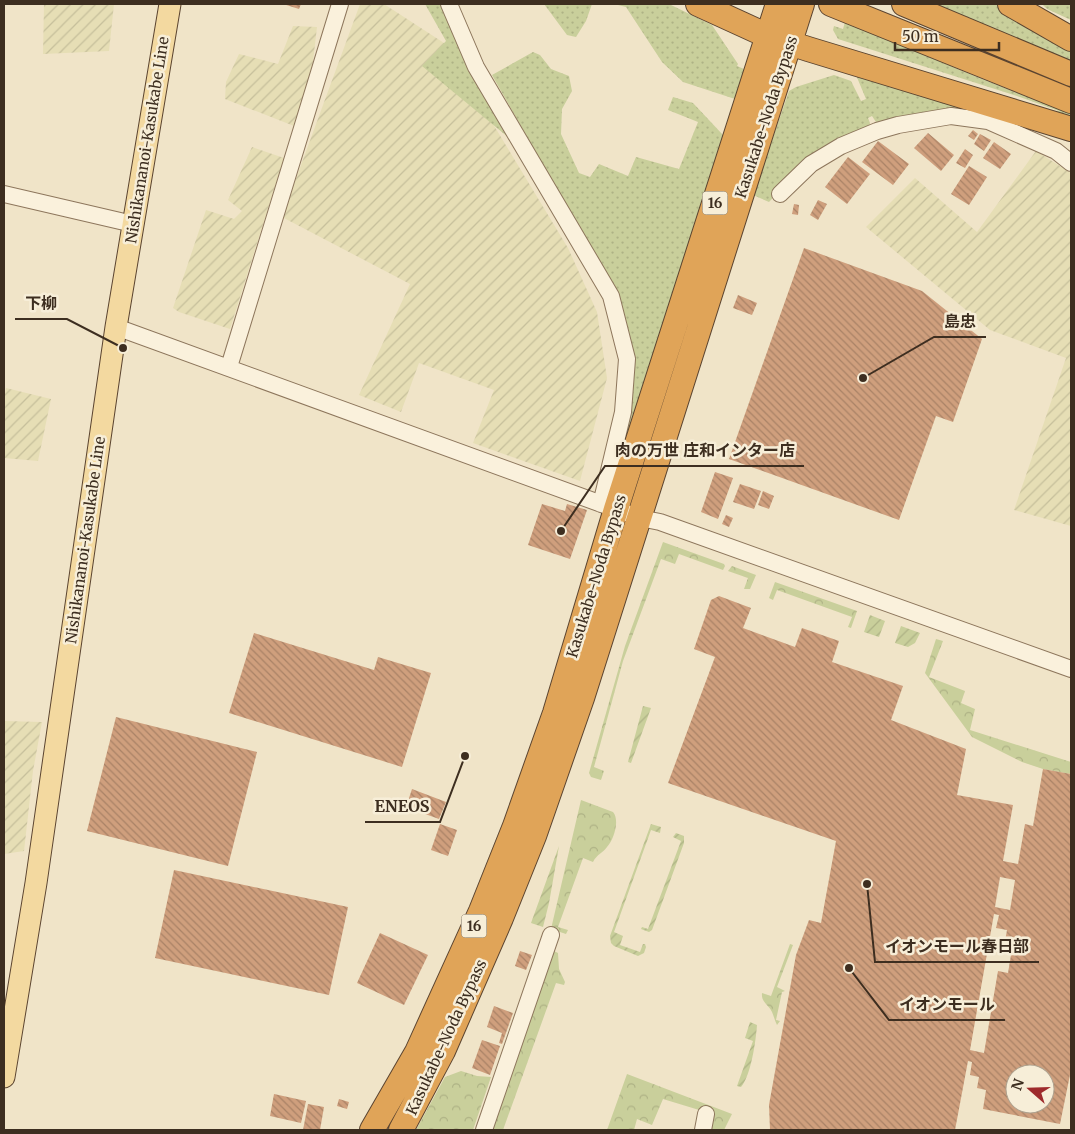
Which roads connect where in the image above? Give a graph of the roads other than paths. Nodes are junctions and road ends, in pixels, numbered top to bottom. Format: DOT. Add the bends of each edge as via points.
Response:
graph roads {
  1 [pos="170,4"];
  2 [pos="340,4"];
  3 [pos="449,4"];
  4 [pos="698,4"];
  5 [pos="778,4"];
  6 [pos="802,4"];
  7 [pos="904,4"];
  8 [pos="836,6"];
  9 [pos="1022,7"];
  10 [pos="768,36"];
  11 [pos="1071,39"];
  12 [pos="790,43"];
  13 [pos="1071,74"];
  14 [pos="1071,101"];
  15 [pos="1071,129"];
  16 [pos="1071,163"];
  17 [pos="4,194"];
  18 [pos="780,194"];
  19 [pos="132,224"];
  20 [pos="116,327"];
  21 [pos="229,367"];
  22 [pos="609,507"];
  23 [pos="640,518"];
  24 [pos="1071,669"];
  25 [pos="551,935"];
  26 [pos="4,1077"];
  27 [pos="706,1114"];
  28 [pos="372,1130"];
  29 [pos="401,1130"];
  30 [pos="484,1130"];
  31 [pos="703,1130"];
  1 -- 19 [label="main road, Nishikananoi-Kasukabe Line"];
  2 -- 21 [label="street"];
  3 -- 22 [label="street" via="476,67 611,296 627,359"];
  4 -- 10 [label="highway"];
  5 -- 10 [label="highway, Kasukabe-Noda Bypass / 16"];
  6 -- 12 [label="highway, Kasukabe-Noda Bypass / 16"];
  7 -- 13 [label="highway"];
  8 -- 14 [label="highway"];
  9 -- 11 [label="highway"];
  10 -- 12 [label="highway"];
  10 -- 22 [label="highway, Kasukabe-Noda Bypass / 16"];
  12 -- 15 [label="highway"];
  12 -- 23 [label="highway, Kasukabe-Noda Bypass / 16"];
  16 -- 18 [label="street" via="1056,151 988,121 952,116 898,125 841,146 811,164"];
  17 -- 19 [label="street"];
  19 -- 20 [label="main road, Nishikananoi-Kasukabe Line"];
  20 -- 21 [label="street"];
  20 -- 26 [label="main road, Nishikananoi-Kasukabe Line" via="38,873"];
  21 -- 22 [label="street"];
  22 -- 23 [label="street"];
  22 -- 28 [label="highway, Kasukabe-Noda Bypass / 16" via="555,713 515,826 481,911 417,1052"];
  23 -- 24 [label="street" via="660,522"];
  23 -- 29 [label="highway, Kasukabe-Noda Bypass / 16" via="534,836 443,1051"];
  25 -- 30 [label="street"];
  27 -- 31 [label="street"];
}
